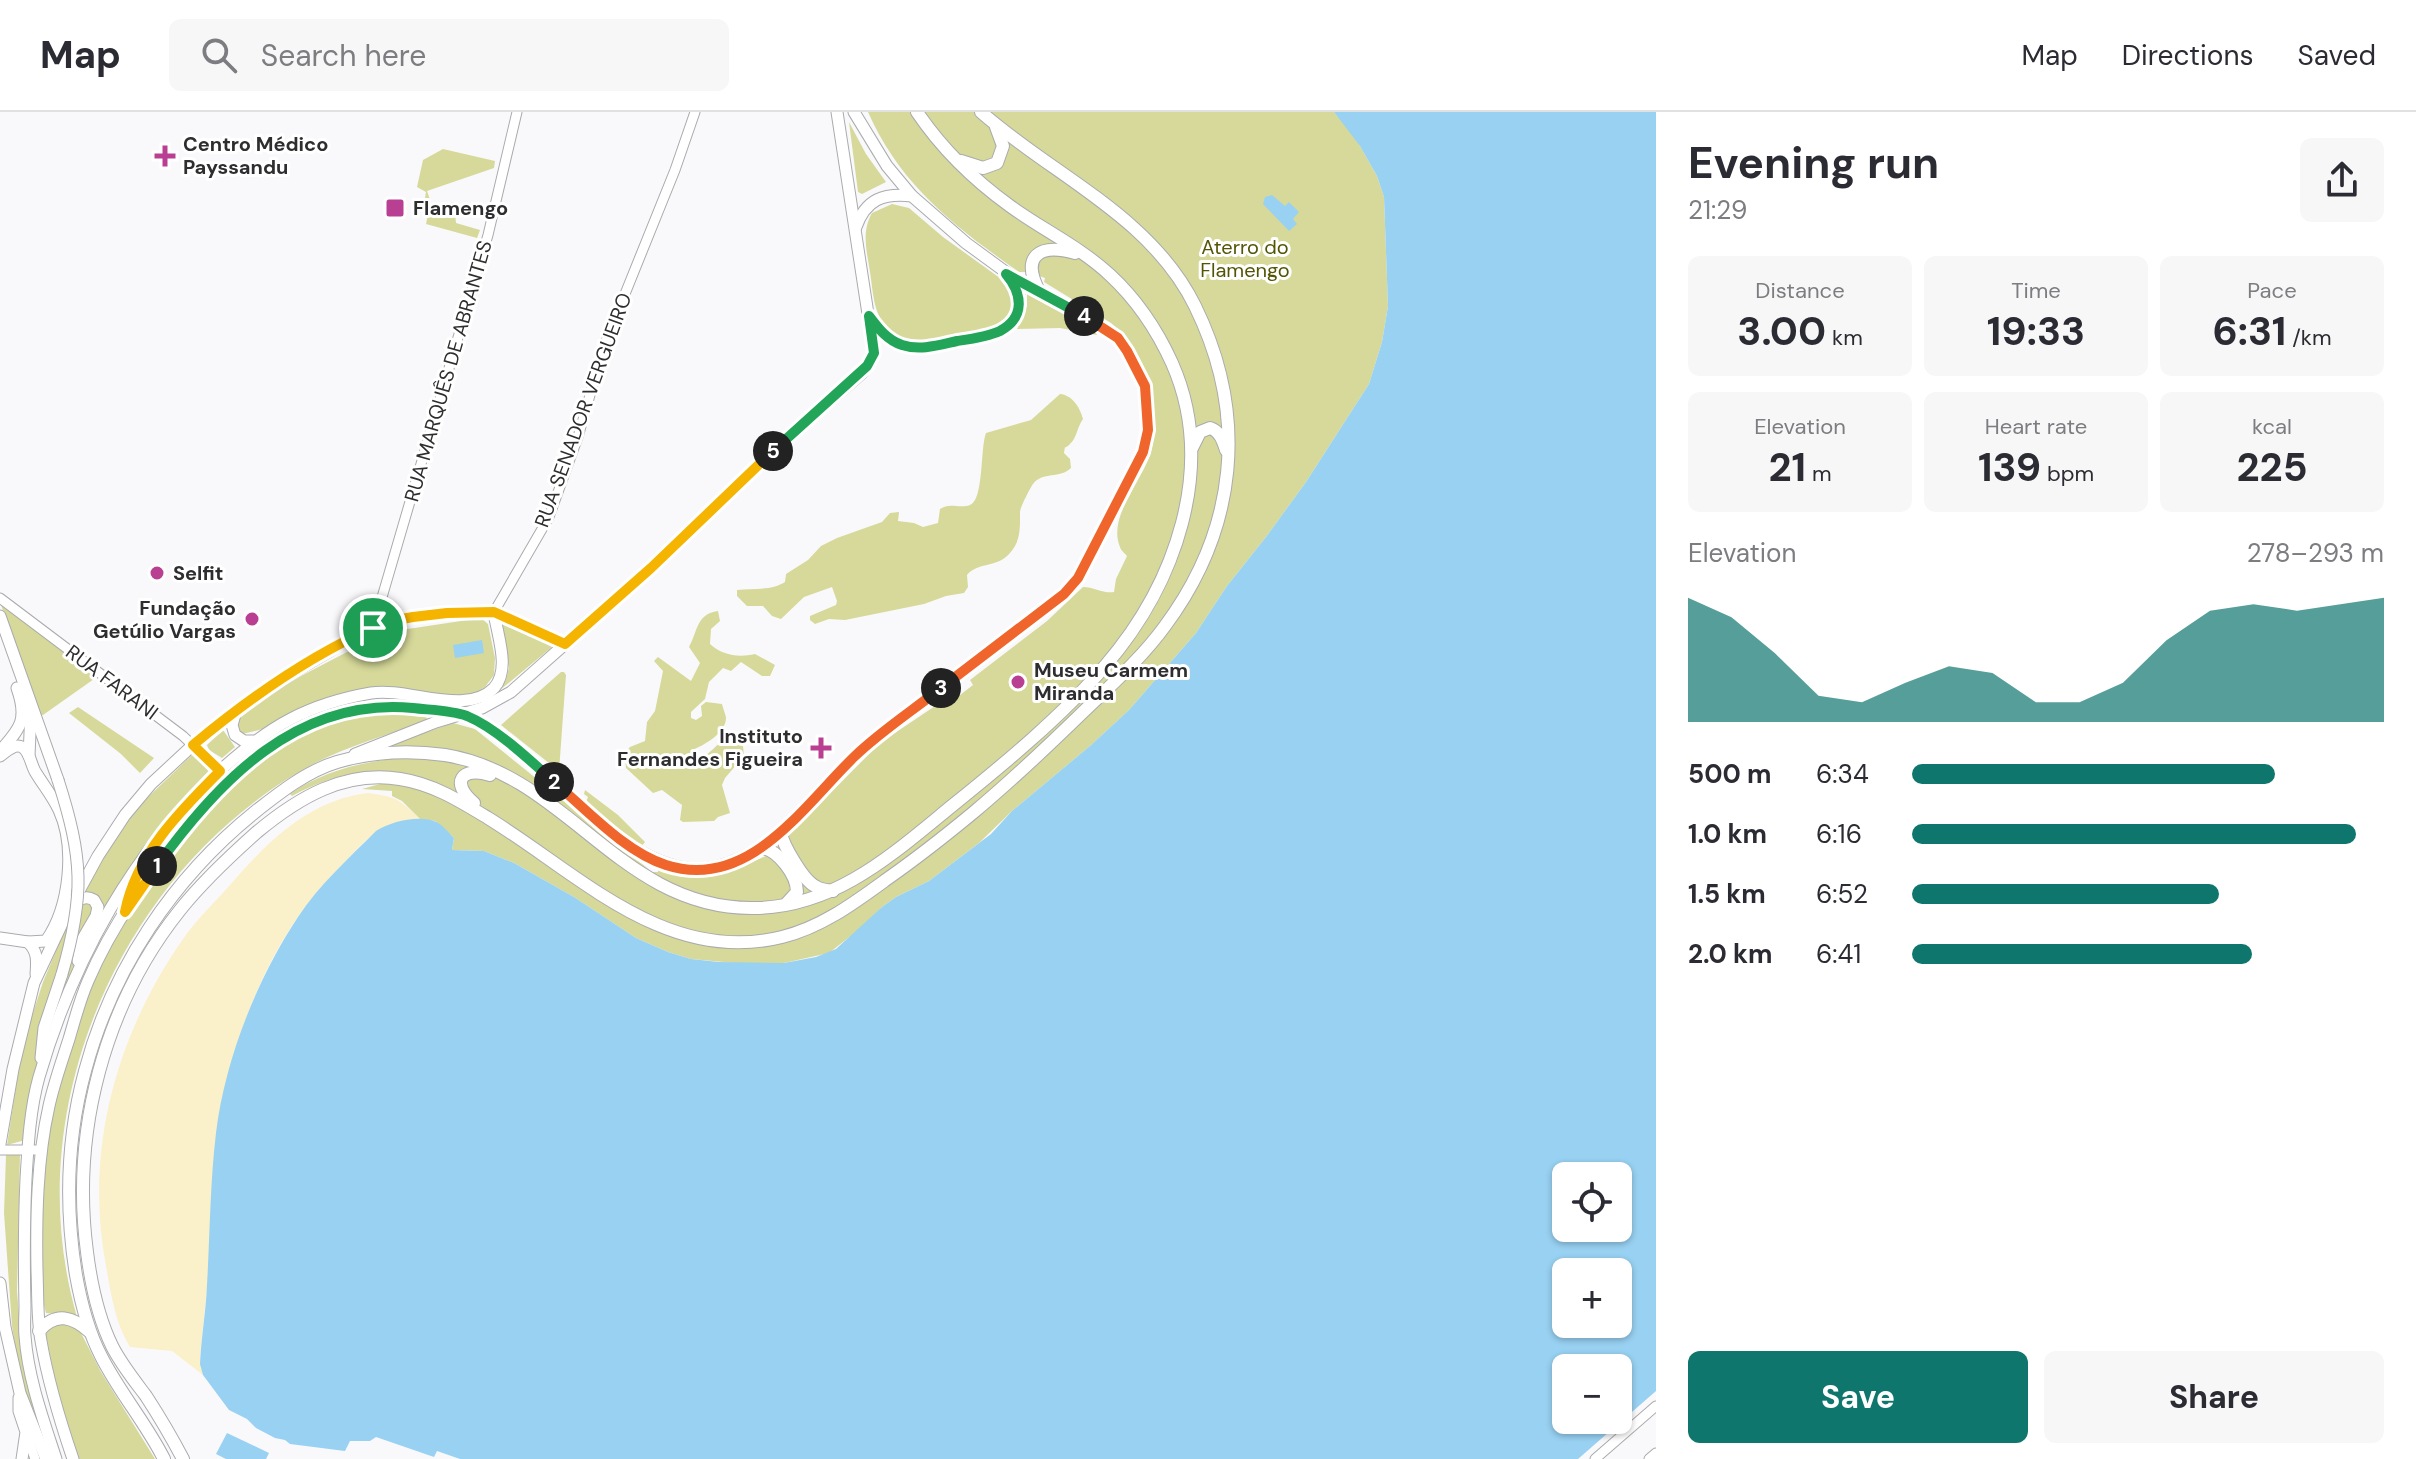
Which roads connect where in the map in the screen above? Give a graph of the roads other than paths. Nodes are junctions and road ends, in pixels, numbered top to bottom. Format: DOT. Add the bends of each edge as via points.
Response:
graph roads {
  1 [pos="517,112"];
  2 [pos="695,112"];
  3 [pos="837,112"];
  4 [pos="854,112"];
  5 [pos="917,112"];
  6 [pos="981,112"];
  7 [pos="995,125"];
  8 [pos="951,156"];
  9 [pos="912,196"];
  10 [pos="855,229"];
  11 [pos="1087,256"];
  12 [pos="1006,274"];
  13 [pos="1040,293"];
  14 [pos="869,316"];
  15 [pos="1191,451"];
  16 [pos="1229,457"];
  17 [pos="0,598"];
  18 [pos="494,612"];
  19 [pos="0,616"];
  20 [pos="373,628"];
  21 [pos="0,638"];
  22 [pos="565,644"];
  23 [pos="449,701"];
  24 [pos="31,705"];
  25 [pos="362,708"];
  26 [pos="236,710"];
  27 [pos="464,715"];
  28 [pos="318,720"];
  29 [pos="280,723"];
  30 [pos="253,741"];
  31 [pos="193,745"];
  32 [pos="0,753"];
  33 [pos="29,756"];
  34 [pos="333,763"];
  35 [pos="220,771"];
  36 [pos="537,794"];
  37 [pos="506,829"];
  38 [pos="781,833"];
  39 [pos="762,848"];
  40 [pos="148,854"];
  41 [pos="98,856"];
  42 [pos="69,861"];
  43 [pos="833,891"];
  44 [pos="784,906"];
  45 [pos="68,911"];
  46 [pos="125,912"];
  47 [pos="0,938"];
  48 [pos="28,942"];
  49 [pos="76,973"];
  50 [pos="34,983"];
  51 [pos="39,1078"];
  52 [pos="0,1147"];
  53 [pos="28,1149"];
  54 [pos="42,1150"];
  55 [pos="0,1283"];
  56 [pos="90,1332"];
  57 [pos="40,1335"];
  58 [pos="20,1393"];
  59 [pos="1656,1406"];
  60 [pos="43,1418"];
  61 [pos="26,1432"];
  62 [pos="1656,1453"];
  63 [pos="183,1458"];
  64 [pos="22,1459"];
  65 [pos="35,1459"];
  66 [pos="46,1459"];
  67 [pos="56,1459"];
  68 [pos="73,1459"];
  69 [pos="164,1459"];
  70 [pos="1595,1459"];
  71 [pos="1649,1459"];
  1 -- 20 [label="street, RUA MARQUÊS DE ABRANTES" via="488,235"];
  2 -- 18 [label="street, RUA SENADOR VERGUEIRO" via="604,346 549,517"];
  3 -- 10 [label="main road"];
  4 -- 9 [label="main road"];
  5 -- 8 [label="highway"];
  6 -- 7 [label="highway"];
  7 -- 8 [label="highway" via="1003,146 997,163 977,168"];
  7 -- 16 [label="highway" via="1122,217 1177,276 1195,304 1213,353 1226,405"];
  8 -- 11 [label="highway" via="1011,207"];
  9 -- 10 [label="main road" via="875,200 863,209"];
  9 -- 12 [label="main road"];
  10 -- 14 [label="main road"];
  11 -- 13 [label="highway" via="1053,248 1038,253 1032,271"];
  11 -- 15 [label="highway" via="1121,285 1151,323 1176,372"];
  12 -- 13 [label="main road"];
  12 -- 14 [label="main road" via="1019,291 1019,306 1008,325 990,335 910,347 885,335"];
  13 -- 38 [label="main road" via="1095,322 1127,351 1145,386 1148,430 1143,452 1081,572 1064,594 857,754"];
  14 -- 22 [label="main road" via="874,353 862,373"];
  15 -- 16 [label="highway" via="1198,434 1210,428 1222,438"];
  15 -- 43 [label="highway" via="1189,491 1174,550 1149,603 1106,665 958,801 884,860"];
  16 -- 37 [label="highway" via="1207,555 1197,579 1152,643 1002,789 838,915 780,938 699,939 631,913"];
  17 -- 31 [label="street, RUA FARANI"];
  18 -- 20 [label="main road" via="413,617"];
  18 -- 22 [label="main road"];
  18 -- 23 [label="main road" via="503,662 500,679 482,696"];
  19 -- 24 [label="main road"];
  20 -- 26 [label="main road"];
  21 -- 32 [label="main road" via="23,713 17,732"];
  22 -- 27 [label="main road" via="511,692"];
  23 -- 25 [label="main road" via="403,699"];
  23 -- 29 [label="main road" via="379,692 319,705"];
  24 -- 33 [label="main road"];
  24 -- 51 [label="main road, bridge" via="74,831 79,880 76,921 44,1028"];
  25 -- 27 [label="main road"];
  25 -- 28 [label="main road"];
  26 -- 30 [label="main road" via="235,735"];
  26 -- 31 [label="main road"];
  27 -- 34 [label="main road"];
  27 -- 39 [label="main road" via="495,733 633,850 648,857 673,866 713,868"];
  28 -- 29 [label="main road"];
  28 -- 46 [label="main road" via="270,747 213,797"];
  29 -- 30 [label="main road"];
  30 -- 35 [label="main road"];
  31 -- 35 [label="street, RUA FARANI"];
  31 -- 41 [label="main road" via="151,784"];
  32 -- 33 [label="main road" via="18,745"];
  33 -- 42 [label="main road" via="60,812"];
  34 -- 36 [label="highway" via="391,753 445,755 500,773"];
  34 -- 56 [label="highway" via="274,797 194,868 127,963 102,1015 73,1124 69,1175 73,1253"];
  35 -- 40 [label="main road"];
  36 -- 37 [label="highway" via="482,773 468,772 461,778 463,793"];
  36 -- 44 [label="highway" via="634,870 671,891 725,906"];
  37 -- 63 [label="highway" via="452,796 405,779 363,779 324,788 291,805 210,876 143,964 110,1037 91,1108 84,1174 86,1247 99,1312 113,1347"];
  38 -- 39 [label="main road"];
  38 -- 43 [label="highway" via="808,882"];
  39 -- 44 [label="highway" via="772,850 796,882 797,892"];
  40 -- 46 [label="main road"];
  40 -- 49 [label="main road" via="111,907"];
  41 -- 42 [label="main road" via="82,863"];
  41 -- 45 [label="main road"];
  42 -- 48 [label="main road" via="67,886 49,937"];
  43 -- 44 [label="highway"];
  45 -- 49 [label="main road" via="83,898 98,907 82,940"];
  45 -- 50 [label="main road"];
  46 -- 54 [label="main road" via="87,983 49,1106"];
  47 -- 48 [label="main road"];
  48 -- 50 [label="main road" via="37,957"];
  49 -- 51 [label="main road"];
  50 -- 52 [label="main road"];
  51 -- 53 [label="main road"];
  52 -- 53 [label="street"];
  53 -- 54 [label="street"];
  53 -- 60 [label="main road" via="25,1336"];
  54 -- 57 [label="main road"];
  55 -- 58 [label="main road"];
  56 -- 57 [label="highway" via="61,1317 50,1321"];
  56 -- 69 [label="highway"];
  57 -- 60 [label="main road"];
  57 -- 68 [label="main road"];
  58 -- 61 [label="main road"];
  58 -- 66 [label="main road"];
  59 -- 70 [label="street"];
  60 -- 67 [label="main road"];
  61 -- 64 [label="main road"];
  61 -- 65 [label="street"];
  62 -- 71 [label="street"];
}
